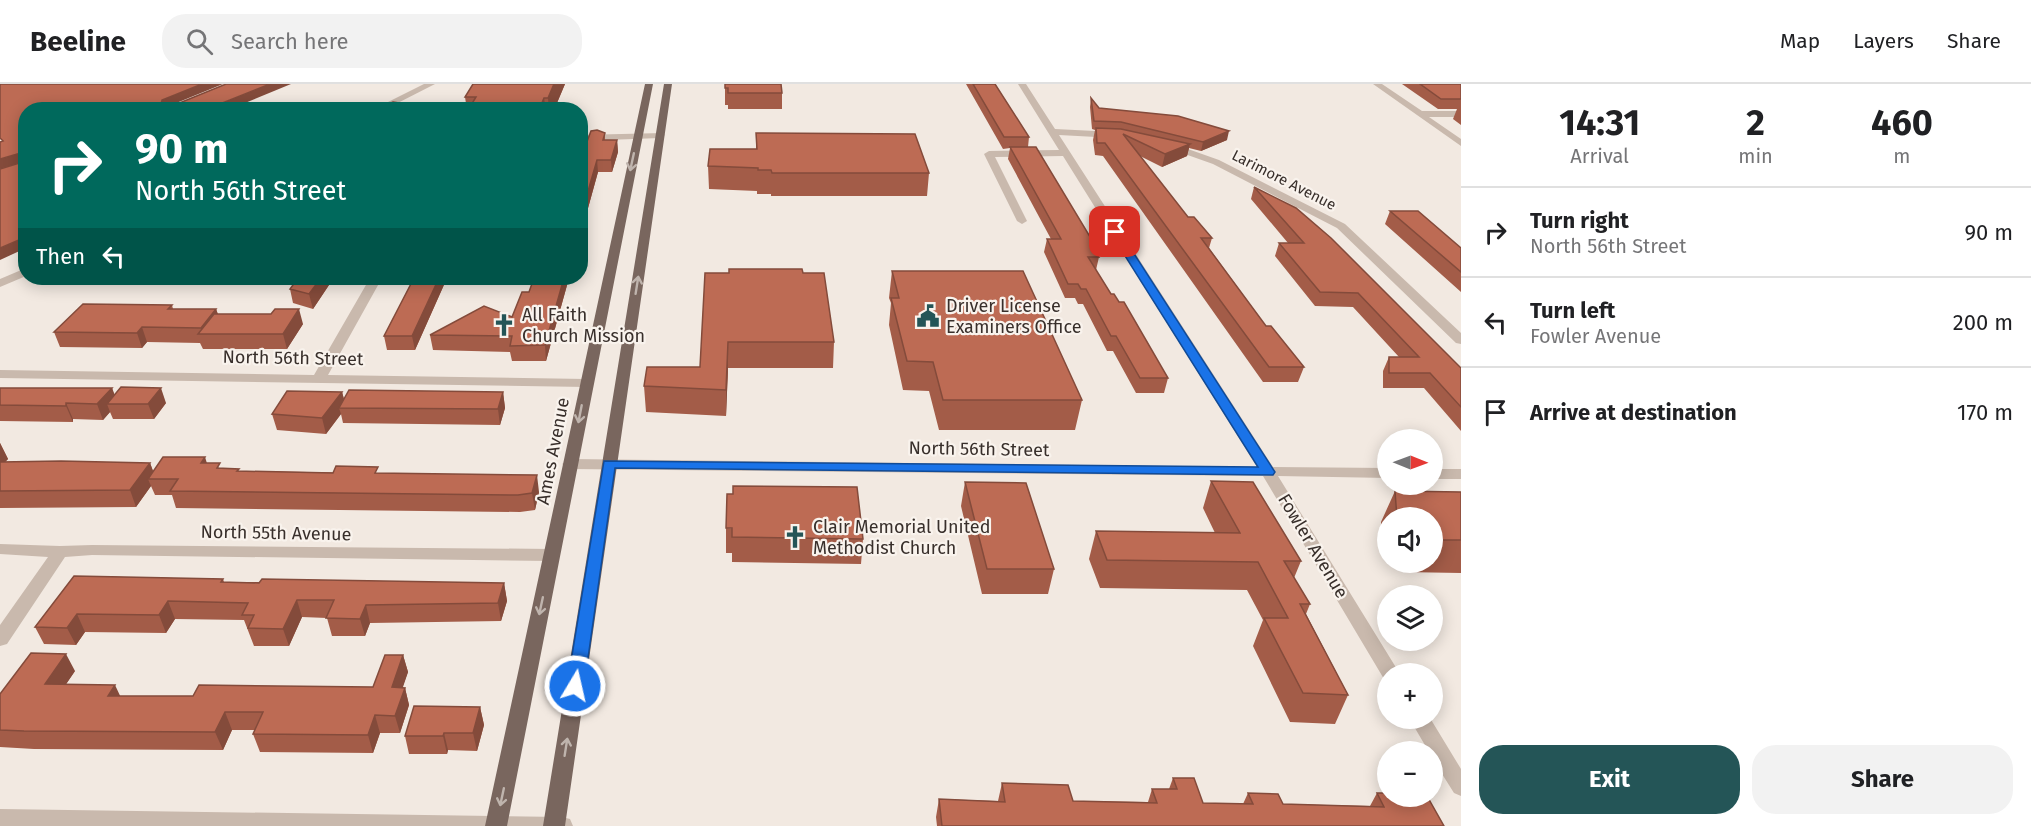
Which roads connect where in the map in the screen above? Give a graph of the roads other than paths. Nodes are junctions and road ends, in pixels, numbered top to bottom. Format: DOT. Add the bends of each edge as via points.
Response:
graph roads {
  1 [pos="431,84"];
  2 [pos="649,84"];
  3 [pos="668,84"];
  4 [pos="1022,84"];
  5 [pos="1377,84"];
  6 [pos="393,102"];
  7 [pos="1420,114"];
  8 [pos="1461,114"];
  9 [pos="1051,132"];
  10 [pos="637,135"];
  11 [pos="660,135"];
  12 [pos="1127,137"];
  13 [pos="588,138"];
  14 [pos="1158,143"];
  15 [pos="1461,143"];
  16 [pos="1064,153"];
  17 [pos="1022,221"];
  18 [pos="18,275"];
  19 [pos="0,283"];
  20 [pos="372,285"];
  21 [pos="1461,340"];
  22 [pos="0,374"];
  23 [pos="319,378"];
  24 [pos="586,382"];
  25 [pos="570,464"];
  26 [pos="609,464"];
  27 [pos="1268,472"];
  28 [pos="1377,473"];
  29 [pos="1443,474"];
  30 [pos="1461,474"];
  31 [pos="0,549"];
  32 [pos="60,552"];
  33 [pos="552,555"];
  34 [pos="0,639"];
  35 [pos="1384,663"];
  36 [pos="1426,729"];
  37 [pos="1461,787"];
  38 [pos="0,818"];
  39 [pos="496,825"];
  40 [pos="554,826"];
  41 [pos="562,826"];
  1 -- 6 [label="street"];
  2 -- 10 [label="main road, Ames Avenue"];
  3 -- 11 [label="main road"];
  4 -- 9 [label="street, Fowler Avenue"];
  5 -- 7 [label="street"];
  7 -- 8 [label="street"];
  7 -- 15 [label="street"];
  9 -- 12 [label="street"];
  9 -- 16 [label="street, Fowler Avenue"];
  10 -- 11 [label="street"];
  10 -- 13 [label="street"];
  10 -- 24 [label="main road, Ames Avenue, one-way"];
  26 -- 11 [label="main road, one-way"];
  14 -- 21 [label="street, Larimore Avenue" via="1216,162 1341,226"];
  16 -- 17 [label="street" via="988,154"];
  16 -- 27 [label="street, Fowler Avenue"];
  18 -- 19 [label="street"];
  20 -- 23 [label="street"];
  22 -- 23 [label="street, North 56th Street"];
  23 -- 24 [label="street, North 56th Street"];
  24 -- 25 [label="main road, Ames Avenue, one-way"];
  25 -- 26 [label="street, North 56th Street"];
  25 -- 33 [label="main road, Ames Avenue"];
  26 -- 27 [label="street, North 56th Street"];
  40 -- 26 [label="main road, one-way"];
  27 -- 28 [label="street, North 56th Street"];
  27 -- 35 [label="street, Fowler Avenue"];
  29 -- 30 [label="street"];
  31 -- 32 [label="street, North 55th Avenue"];
  32 -- 33 [label="street, North 55th Avenue"];
  32 -- 34 [label="street"];
  33 -- 39 [label="main road, Ames Avenue, one-way"];
  36 -- 37 [label="street"];
  38 -- 39 [label="street"];
  39 -- 40 [label="street"];
  40 -- 41 [label="street"];
}
